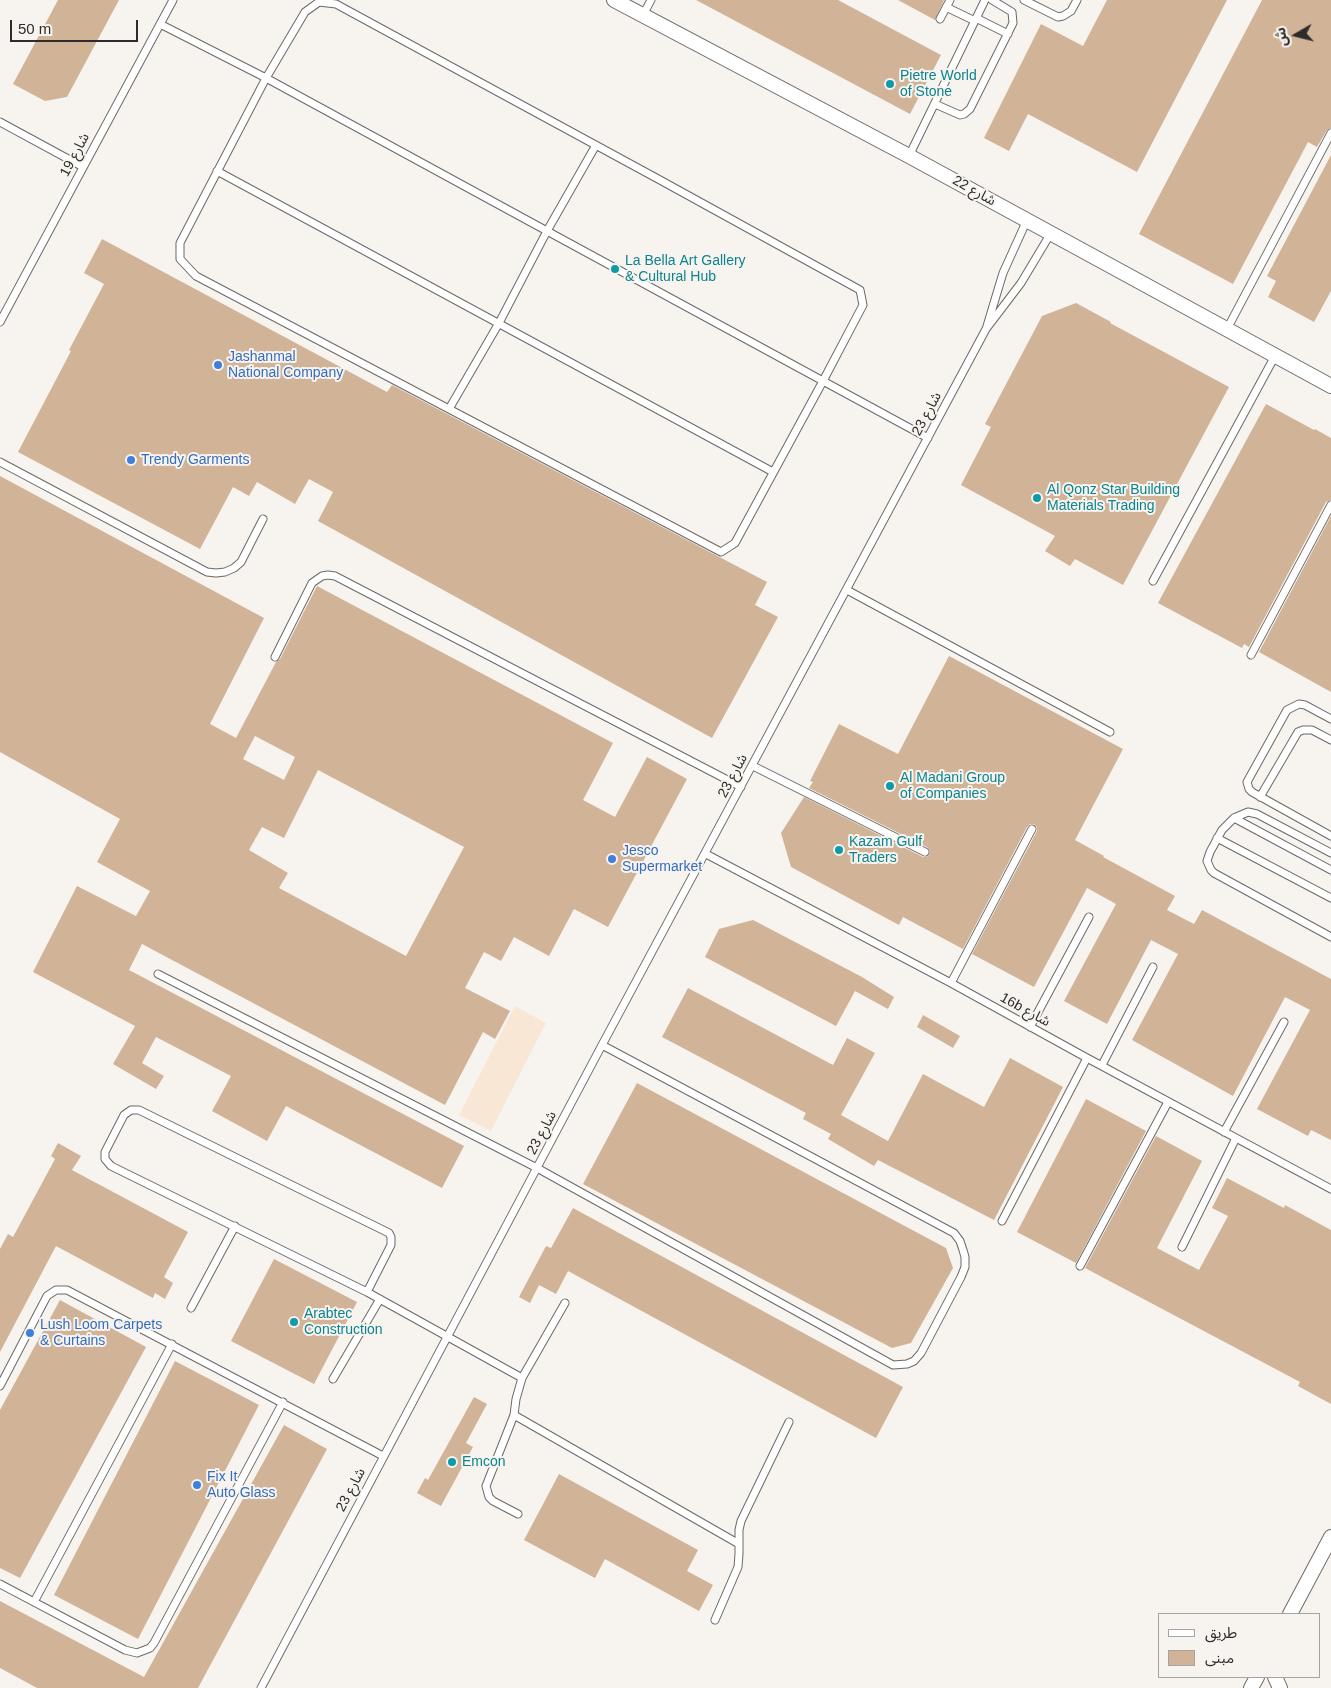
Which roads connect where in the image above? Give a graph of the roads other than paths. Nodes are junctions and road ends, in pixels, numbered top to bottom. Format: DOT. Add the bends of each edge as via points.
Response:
graph roads {
  1 [pos="173,0"];
  2 [pos="614,0"];
  3 [pos="651,0"];
  4 [pos="985,0"];
  5 [pos="992,0"];
  6 [pos="1024,0"];
  7 [pos="1077,0"];
  8 [pos="948,3"];
  9 [pos="643,15"];
  10 [pos="940,19"];
  11 [pos="975,19"];
  12 [pos="160,24"];
  13 [pos="1008,34"];
  14 [pos="266,78"];
  15 [pos="935,104"];
  16 [pos="0,122"];
  17 [pos="1331,133"];
  18 [pos="596,145"];
  19 [pos="909,156"];
  20 [pos="83,167"];
  21 [pos="216,171"];
  22 [pos="1027,220"];
  23 [pos="547,231"];
  24 [pos="1051,233"];
  25 [pos="0,322"];
  26 [pos="498,323"];
  27 [pos="986,329"];
  28 [pos="1227,329"];
  29 [pos="1275,356"];
  30 [pos="823,380"];
  31 [pos="1331,386"];
  32 [pos="449,409"];
  33 [pos="928,438"];
  34 [pos="0,462"];
  35 [pos="774,472"];
  36 [pos="1331,505"];
  37 [pos="263,519"];
  38 [pos="1153,581"];
  39 [pos="847,590"];
  40 [pos="1251,655"];
  41 [pos="275,657"];
  42 [pos="1331,719"];
  43 [pos="1110,732"];
  44 [pos="1331,740"];
  45 [pos="752,766"];
  46 [pos="741,787"];
  47 [pos="1260,797"];
  48 [pos="1234,818"];
  49 [pos="1032,829"];
  50 [pos="1331,836"];
  51 [pos="1218,838"];
  52 [pos="925,852"];
  53 [pos="1331,853"];
  54 [pos="706,854"];
  55 [pos="1331,870"];
  56 [pos="1331,898"];
  57 [pos="1090,917"];
  58 [pos="1331,937"];
  59 [pos="1153,967"];
  60 [pos="158,974"];
  61 [pos="951,983"];
  62 [pos="1284,1022"];
  63 [pos="1030,1027"];
  64 [pos="602,1045"];
  65 [pos="1087,1058"];
  66 [pos="1102,1065"];
  67 [pos="1168,1102"];
  68 [pos="1224,1132"];
  69 [pos="1236,1138"];
  70 [pos="537,1168"];
  71 [pos="1331,1189"];
  72 [pos="1002,1221"];
  73 [pos="235,1226"];
  74 [pos="1182,1247"];
  75 [pos="1080,1266"];
  76 [pos="367,1292"];
  77 [pos="380,1299"];
  78 [pos="565,1303"];
  79 [pos="191,1308"];
  80 [pos="447,1337"];
  81 [pos="172,1344"];
  82 [pos="522,1378"];
  83 [pos="333,1379"];
  84 [pos="0,1386"];
  85 [pos="282,1402"];
  86 [pos="514,1415"];
  87 [pos="789,1422"];
  88 [pos="383,1456"];
  89 [pos="518,1514"];
  90 [pos="1331,1537"];
  91 [pos="739,1544"];
  92 [pos="0,1584"];
  93 [pos="34,1602"];
  94 [pos="1291,1613"];
  95 [pos="715,1620"];
  96 [pos="261,1688"];
  1 -- 12 [label="lane, شارع 19"];
  2 -- 9 [label="street, شارع 22"];
  3 -- 9 [label="lane"];
  4 -- 11 [label="lane"];
  5 -- 13 [label="lane" via="1013,16"];
  6 -- 7 [label="lane" via="1058,17 1071,11"];
  8 -- 10 [label="lane"];
  8 -- 11 [label="lane"];
  9 -- 19 [label="street, شارع 22"];
  11 -- 13 [label="lane"];
  11 -- 15 [label="lane"];
  12 -- 14 [label="lane"];
  12 -- 20 [label="lane, شارع 19"];
  13 -- 15 [label="lane" via="968,112 960,115"];
  14 -- 18 [label="lane" via="305,12 320,2 336,4"];
  14 -- 21 [label="lane"];
  14 -- 23 [label="lane"];
  15 -- 19 [label="lane"];
  16 -- 20 [label="lane"];
  17 -- 28 [label="lane"];
  18 -- 23 [label="lane"];
  18 -- 30 [label="lane" via="860,290 863,305"];
  19 -- 22 [label="street, شارع 22"];
  20 -- 25 [label="lane, شارع 19"];
  21 -- 26 [label="lane"];
  21 -- 32 [label="lane" via="180,243 180,259 196,276"];
  22 -- 24 [label="street, شارع 22"];
  22 -- 27 [label="lane, شارع 23" via="1003,273"];
  23 -- 26 [label="lane"];
  23 -- 30 [label="lane"];
  24 -- 27 [label="lane, شارع 23" via="1021,283"];
  24 -- 28 [label="street, شارع 22"];
  26 -- 32 [label="lane"];
  26 -- 35 [label="lane"];
  27 -- 33 [label="lane, شارع 23"];
  28 -- 29 [label="street, شارع 22"];
  29 -- 31 [label="street, شارع 22"];
  29 -- 38 [label="lane"];
  30 -- 33 [label="lane"];
  30 -- 35 [label="lane"];
  32 -- 35 [label="lane" via="721,552 736,543"];
  33 -- 39 [label="lane, شارع 23"];
  34 -- 37 [label="lane" via="208,572 225,572 241,562"];
  36 -- 40 [label="lane"];
  39 -- 43 [label="lane"];
  39 -- 45 [label="lane, شارع 23"];
  41 -- 46 [label="lane" via="312,583 322,576 335,576"];
  42 -- 47 [label="lane" via="1305,705 1299,704 1287,710 1248,778 1249,790"];
  44 -- 47 [label="lane" via="1312,730 1298,732"];
  45 -- 46 [label="lane, شارع 23"];
  45 -- 52 [label="lane"];
  46 -- 54 [label="lane, شارع 23"];
  47 -- 50 [label="lane"];
  48 -- 51 [label="lane"];
  48 -- 53 [label="lane" via="1254,813"];
  48 -- 55 [label="lane"];
  49 -- 61 [label="lane"];
  51 -- 56 [label="lane"];
  51 -- 58 [label="lane" via="1207,861 1214,873"];
  54 -- 61 [label="lane, 16b شارع"];
  54 -- 64 [label="lane, شارع 23"];
  57 -- 63 [label="lane"];
  59 -- 66 [label="lane"];
  60 -- 70 [label="lane"];
  61 -- 63 [label="lane, 16b شارع"];
  62 -- 68 [label="lane"];
  63 -- 65 [label="lane, 16b شارع"];
  64 -- 70 [label="lane, شارع 23"];
  64 -- 70 [label="lane" via="954,1233 966,1257 965,1267 921,1353 907,1364 893,1365"];
  65 -- 66 [label="lane, 16b شارع"];
  65 -- 72 [label="lane"];
  66 -- 67 [label="lane, 16b شارع"];
  67 -- 68 [label="lane, 16b شارع"];
  67 -- 75 [label="lane"];
  68 -- 69 [label="lane, 16b شارع"];
  69 -- 71 [label="lane, 16b شارع"];
  69 -- 74 [label="lane"];
  70 -- 80 [label="lane, شارع 23"];
  73 -- 76 [label="lane"];
  73 -- 76 [label="lane" via="107,1163 105,1152 124,1115 131,1110 139,1110 389,1233 391,1245"];
  73 -- 79 [label="lane"];
  76 -- 77 [label="lane"];
  77 -- 80 [label="lane"];
  77 -- 83 [label="lane"];
  78 -- 82 [label="lane"];
  80 -- 82 [label="lane"];
  80 -- 88 [label="lane, شارع 23"];
  81 -- 84 [label="lane" via="72,1291 56,1290 45,1300"];
  81 -- 85 [label="lane"];
  81 -- 93 [label="lane"];
  82 -- 86 [label="lane"];
  85 -- 88 [label="lane"];
  85 -- 93 [label="lane" via="150,1648 137,1653 125,1650"];
  86 -- 89 [label="lane" via="486,1486 493,1501"];
  86 -- 91 [label="lane"];
  87 -- 91 [label="lane" via="744,1513"];
  88 -- 96 [label="lane, شارع 23"];
  90 -- 94 [label="street"];
  91 -- 95 [label="lane" via="738,1567"];
  92 -- 93 [label="lane"];
}
